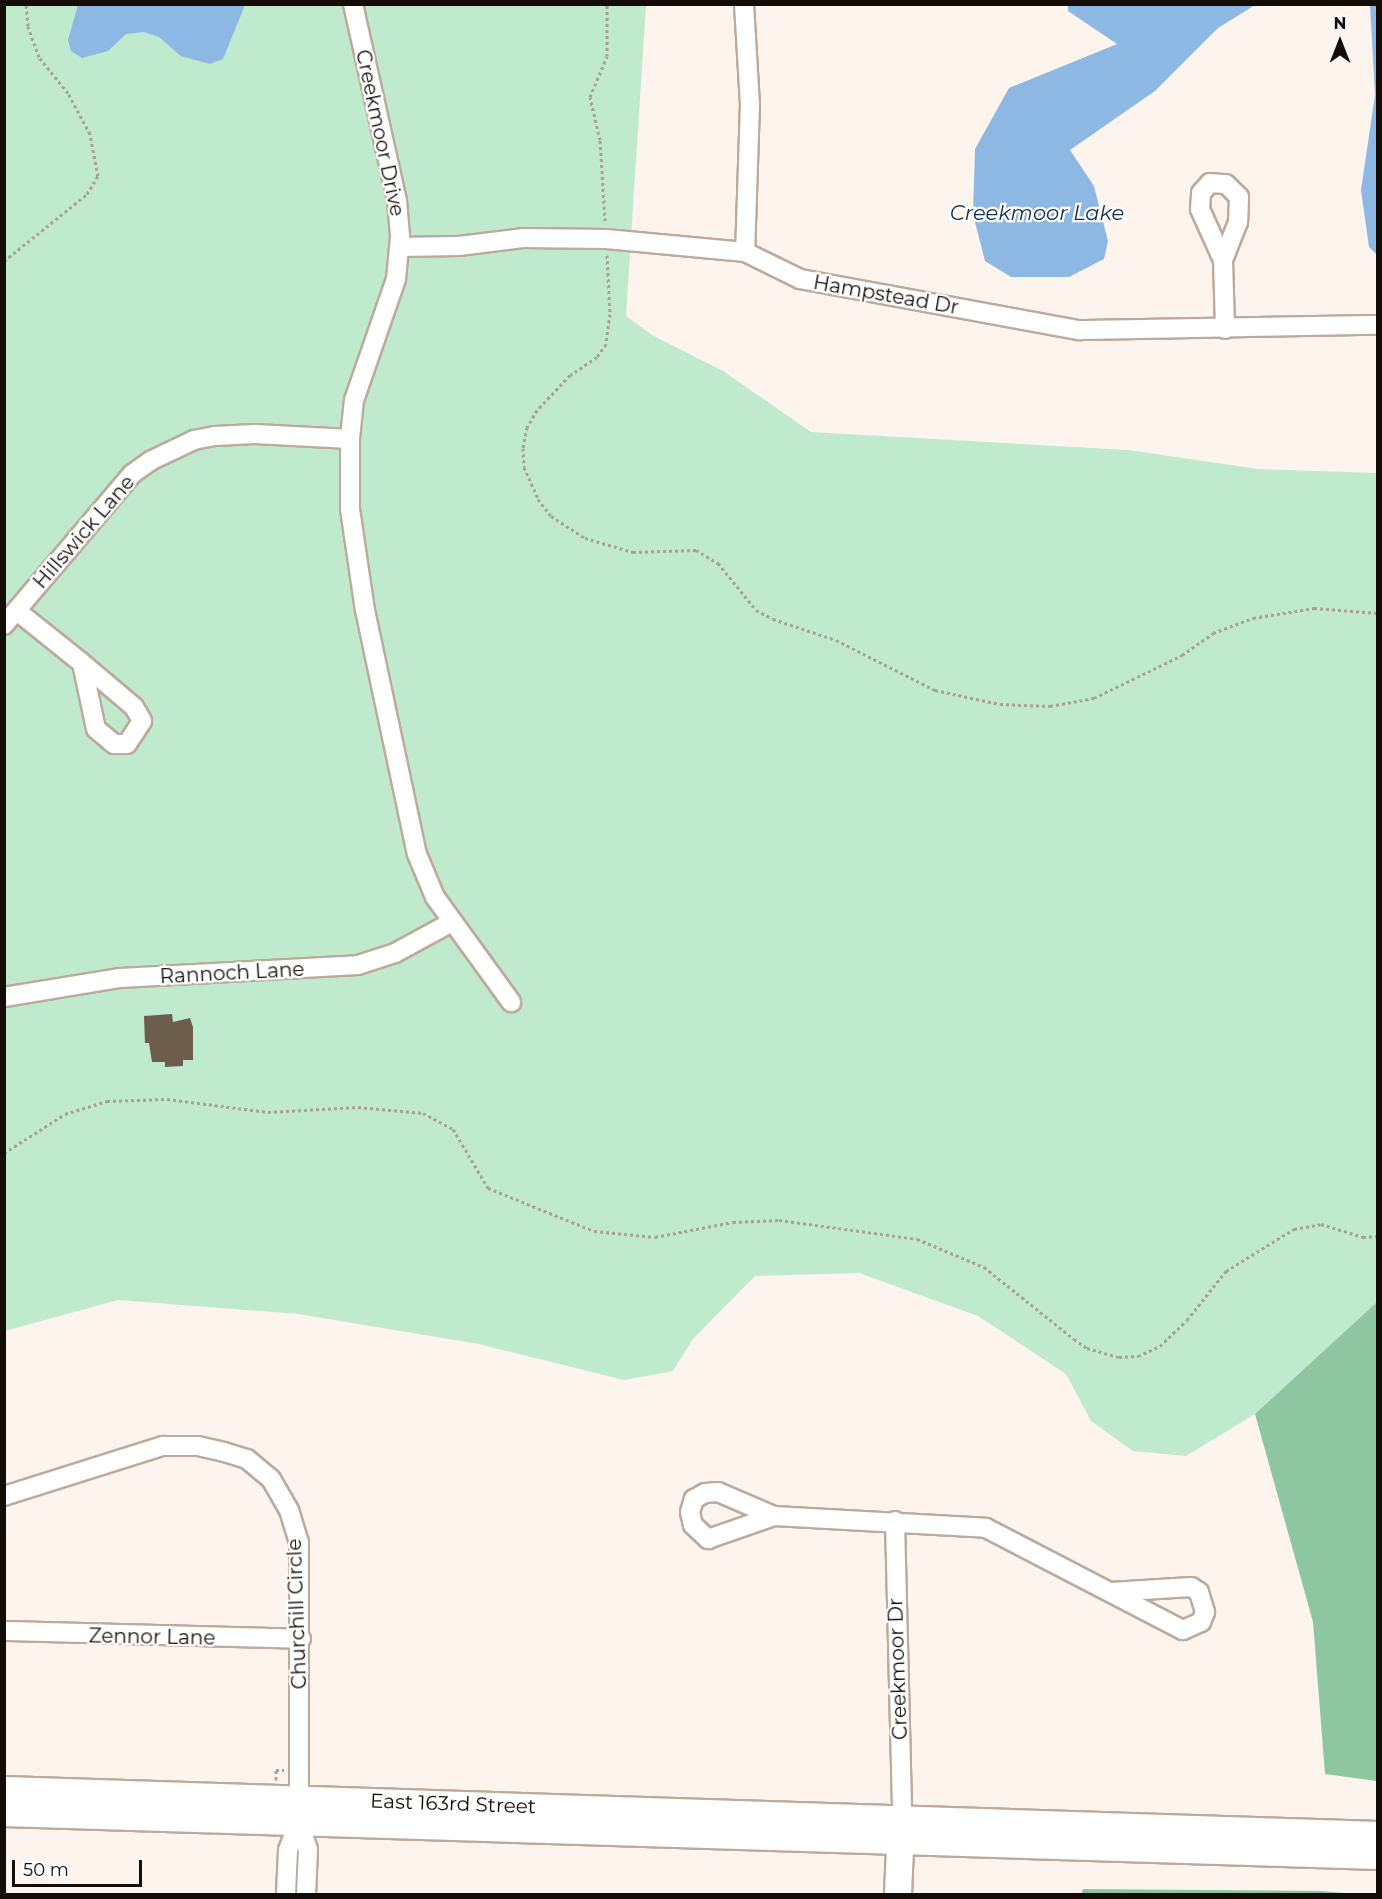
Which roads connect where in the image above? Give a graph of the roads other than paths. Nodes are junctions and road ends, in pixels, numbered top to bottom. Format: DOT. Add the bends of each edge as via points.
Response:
graph roads {
  1 [pos="353,4"];
  2 [pos="744,4"];
  3 [pos="400,247"];
  4 [pos="745,252"];
  5 [pos="1223,260"];
  6 [pos="1377,325"];
  7 [pos="1226,328"];
  8 [pos="350,440"];
  9 [pos="17,611"];
  10 [pos="4,625"];
  11 [pos="82,663"];
  12 [pos="452,922"];
  13 [pos="4,997"];
  14 [pos="511,1002"];
  15 [pos="4,1496"];
  16 [pos="774,1516"];
  17 [pos="895,1521"];
  18 [pos="1111,1592"];
  19 [pos="4,1631"];
  20 [pos="301,1639"];
  21 [pos="4,1790"];
  22 [pos="299,1810"];
  23 [pos="4,1813"];
  24 [pos="901,1829"];
  25 [pos="1377,1835"];
  26 [pos="1377,1856"];
  27 [pos="286,1894"];
  28 [pos="306,1894"];
  29 [pos="898,1894"];
  1 -- 3 [label="street, Creekmoor Drive" via="397,201"];
  2 -- 4 [label="street" via="750,104"];
  3 -- 4 [label="street, Hampstead Dr" via="459,246 523,238 606,239"];
  3 -- 8 [label="street, Creekmoor Drive" via="396,279 354,400"];
  4 -- 7 [label="street, Hampstead Dr" via="800,279 1079,330"];
  5 -- 7 [label="street"];
  6 -- 7 [label="street, Hampstead Dr"];
  8 -- 9 [label="street, Hillswick Lane" via="255,434 215,436 174,449 132,474"];
  8 -- 12 [label="street, Creekmoor Drive" via="350,509 365,610 407,815 430,886"];
  9 -- 10 [label="street, Hillswick Lane"];
  9 -- 11 [label="street"];
  12 -- 13 [label="street, Rannoch Lane" via="395,953 358,965 120,978"];
  12 -- 14 [label="street, Creekmoor Drive"];
  15 -- 20 [label="street, Churchill Circle" via="163,1446 198,1446 247,1459 271,1479 290,1510 299,1542"];
  16 -- 17 [label="street"];
  17 -- 18 [label="street" via="986,1528"];
  17 -- 24 [label="street, Creekmoor Dr"];
  19 -- 20 [label="street, Zennor Lane"];
  20 -- 22 [label="street, Churchill Circle"];
  21 -- 22 [label="street, East 163rd Street"];
  22 -- 23 [label="street, East 163rd Street"];
  22 -- 24 [label="street, East 163rd Street"];
  22 -- 27 [label="street" via="288,1850"];
  22 -- 28 [label="street" via="308,1849"];
  24 -- 25 [label="street"];
  24 -- 26 [label="street"];
  24 -- 29 [label="street"];
}
